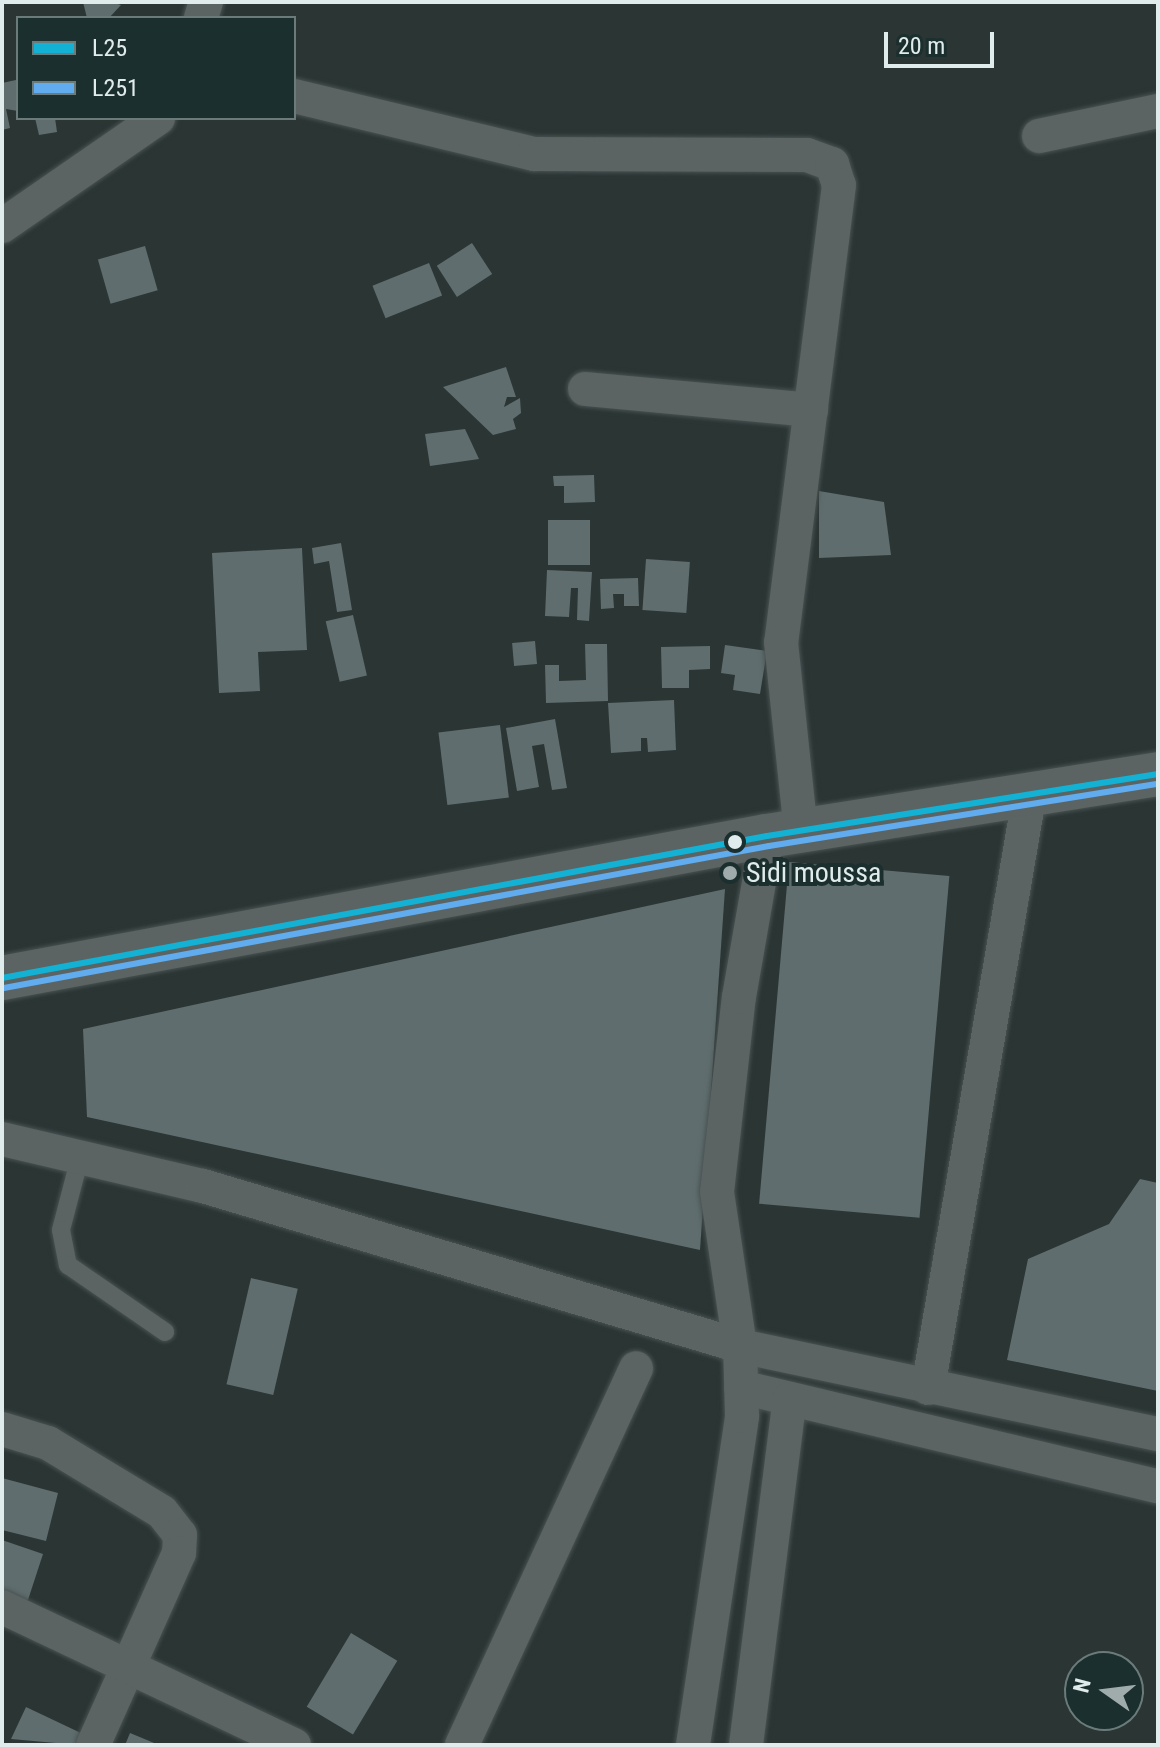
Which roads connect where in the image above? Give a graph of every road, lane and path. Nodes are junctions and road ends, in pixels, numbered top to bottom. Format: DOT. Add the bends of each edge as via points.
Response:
graph roads {
  1 [pos="296,96"];
  2 [pos="1158,111"];
  3 [pos="155,120"];
  4 [pos="1039,136"];
  5 [pos="2,226"];
  6 [pos="585,389"];
  7 [pos="811,410"];
  8 [pos="1158,774"];
  9 [pos="1029,798"];
  10 [pos="784,834"];
  11 [pos="2,978"];
  12 [pos="2,1139"];
  13 [pos="80,1157"];
  14 [pos="165,1332"];
  15 [pos="740,1346"];
  16 [pos="636,1368"];
  17 [pos="741,1387"];
  18 [pos="928,1388"];
  19 [pos="790,1399"];
  20 [pos="2,1429"];
  21 [pos="1158,1434"];
  22 [pos="1158,1486"];
  23 [pos="2,1607"];
  24 [pos="132,1665"];
  25 [pos="93,1745"];
  26 [pos="294,1745"];
  27 [pos="462,1745"];
  28 [pos="693,1745"];
  29 [pos="746,1745"];
  1 -- 7 [label="street" via="534,154 807,155 832,164 839,185"];
  2 -- 4 [label="street"];
  3 -- 5 [label="street"];
  6 -- 7 [label="street"];
  7 -- 10 [label="street" via="781,642"];
  8 -- 9 [label="street"];
  9 -- 10 [label="street"];
  9 -- 18 [label="street"];
  10 -- 11 [label="street"];
  10 -- 15 [label="street" via="739,997 717,1192"];
  12 -- 13 [label="street"];
  13 -- 14 [label="lane" via="61,1230 68,1265"];
  13 -- 15 [label="street" via="203,1186"];
  15 -- 17 [label="street"];
  15 -- 18 [label="street"];
  16 -- 27 [label="street"];
  17 -- 19 [label="street"];
  17 -- 28 [label="street"];
  18 -- 21 [label="street"];
  19 -- 22 [label="street"];
  19 -- 29 [label="street"];
  20 -- 24 [label="street" via="48,1443 176,1525 179,1553"];
  23 -- 24 [label="street"];
  24 -- 25 [label="street"];
  24 -- 26 [label="street"];
}
